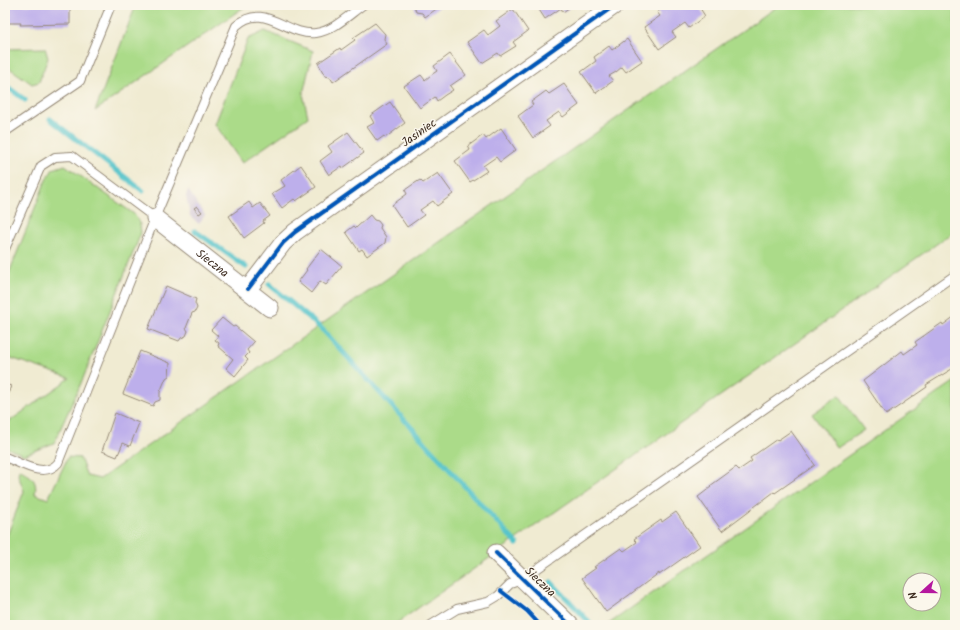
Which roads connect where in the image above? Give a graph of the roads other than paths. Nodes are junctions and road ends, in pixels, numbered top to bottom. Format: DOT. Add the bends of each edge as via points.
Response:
graph roads {
  1 [pos="111,5"];
  2 [pos="363,5"];
  3 [pos="615,5"];
  4 [pos="5,132"];
  5 [pos="155,218"];
  6 [pos="5,249"];
  7 [pos="955,274"];
  8 [pos="248,289"];
  9 [pos="270,308"];
  10 [pos="5,457"];
  11 [pos="496,553"];
  12 [pos="523,579"];
  13 [pos="431,625"];
  14 [pos="570,625"];
  1 -- 4 [label="lane" via="80,81"];
  2 -- 5 [label="lane" via="327,30 318,33 311,34 261,16 243,19 236,26"];
  3 -- 8 [label="street, Jasiniec" via="295,232 283,243"];
  5 -- 6 [label="lane" via="72,156 55,157 41,166"];
  5 -- 8 [label="street, Sieczna"];
  5 -- 10 [label="lane" via="58,463 54,468 43,471"];
  7 -- 12 [label="lane"];
  8 -- 9 [label="street, Sieczna"];
  11 -- 12 [label="street, Sieczna"];
  12 -- 13 [label="lane" via="510,584 488,602 457,609"];
  12 -- 14 [label="street, Sieczna"];
}
